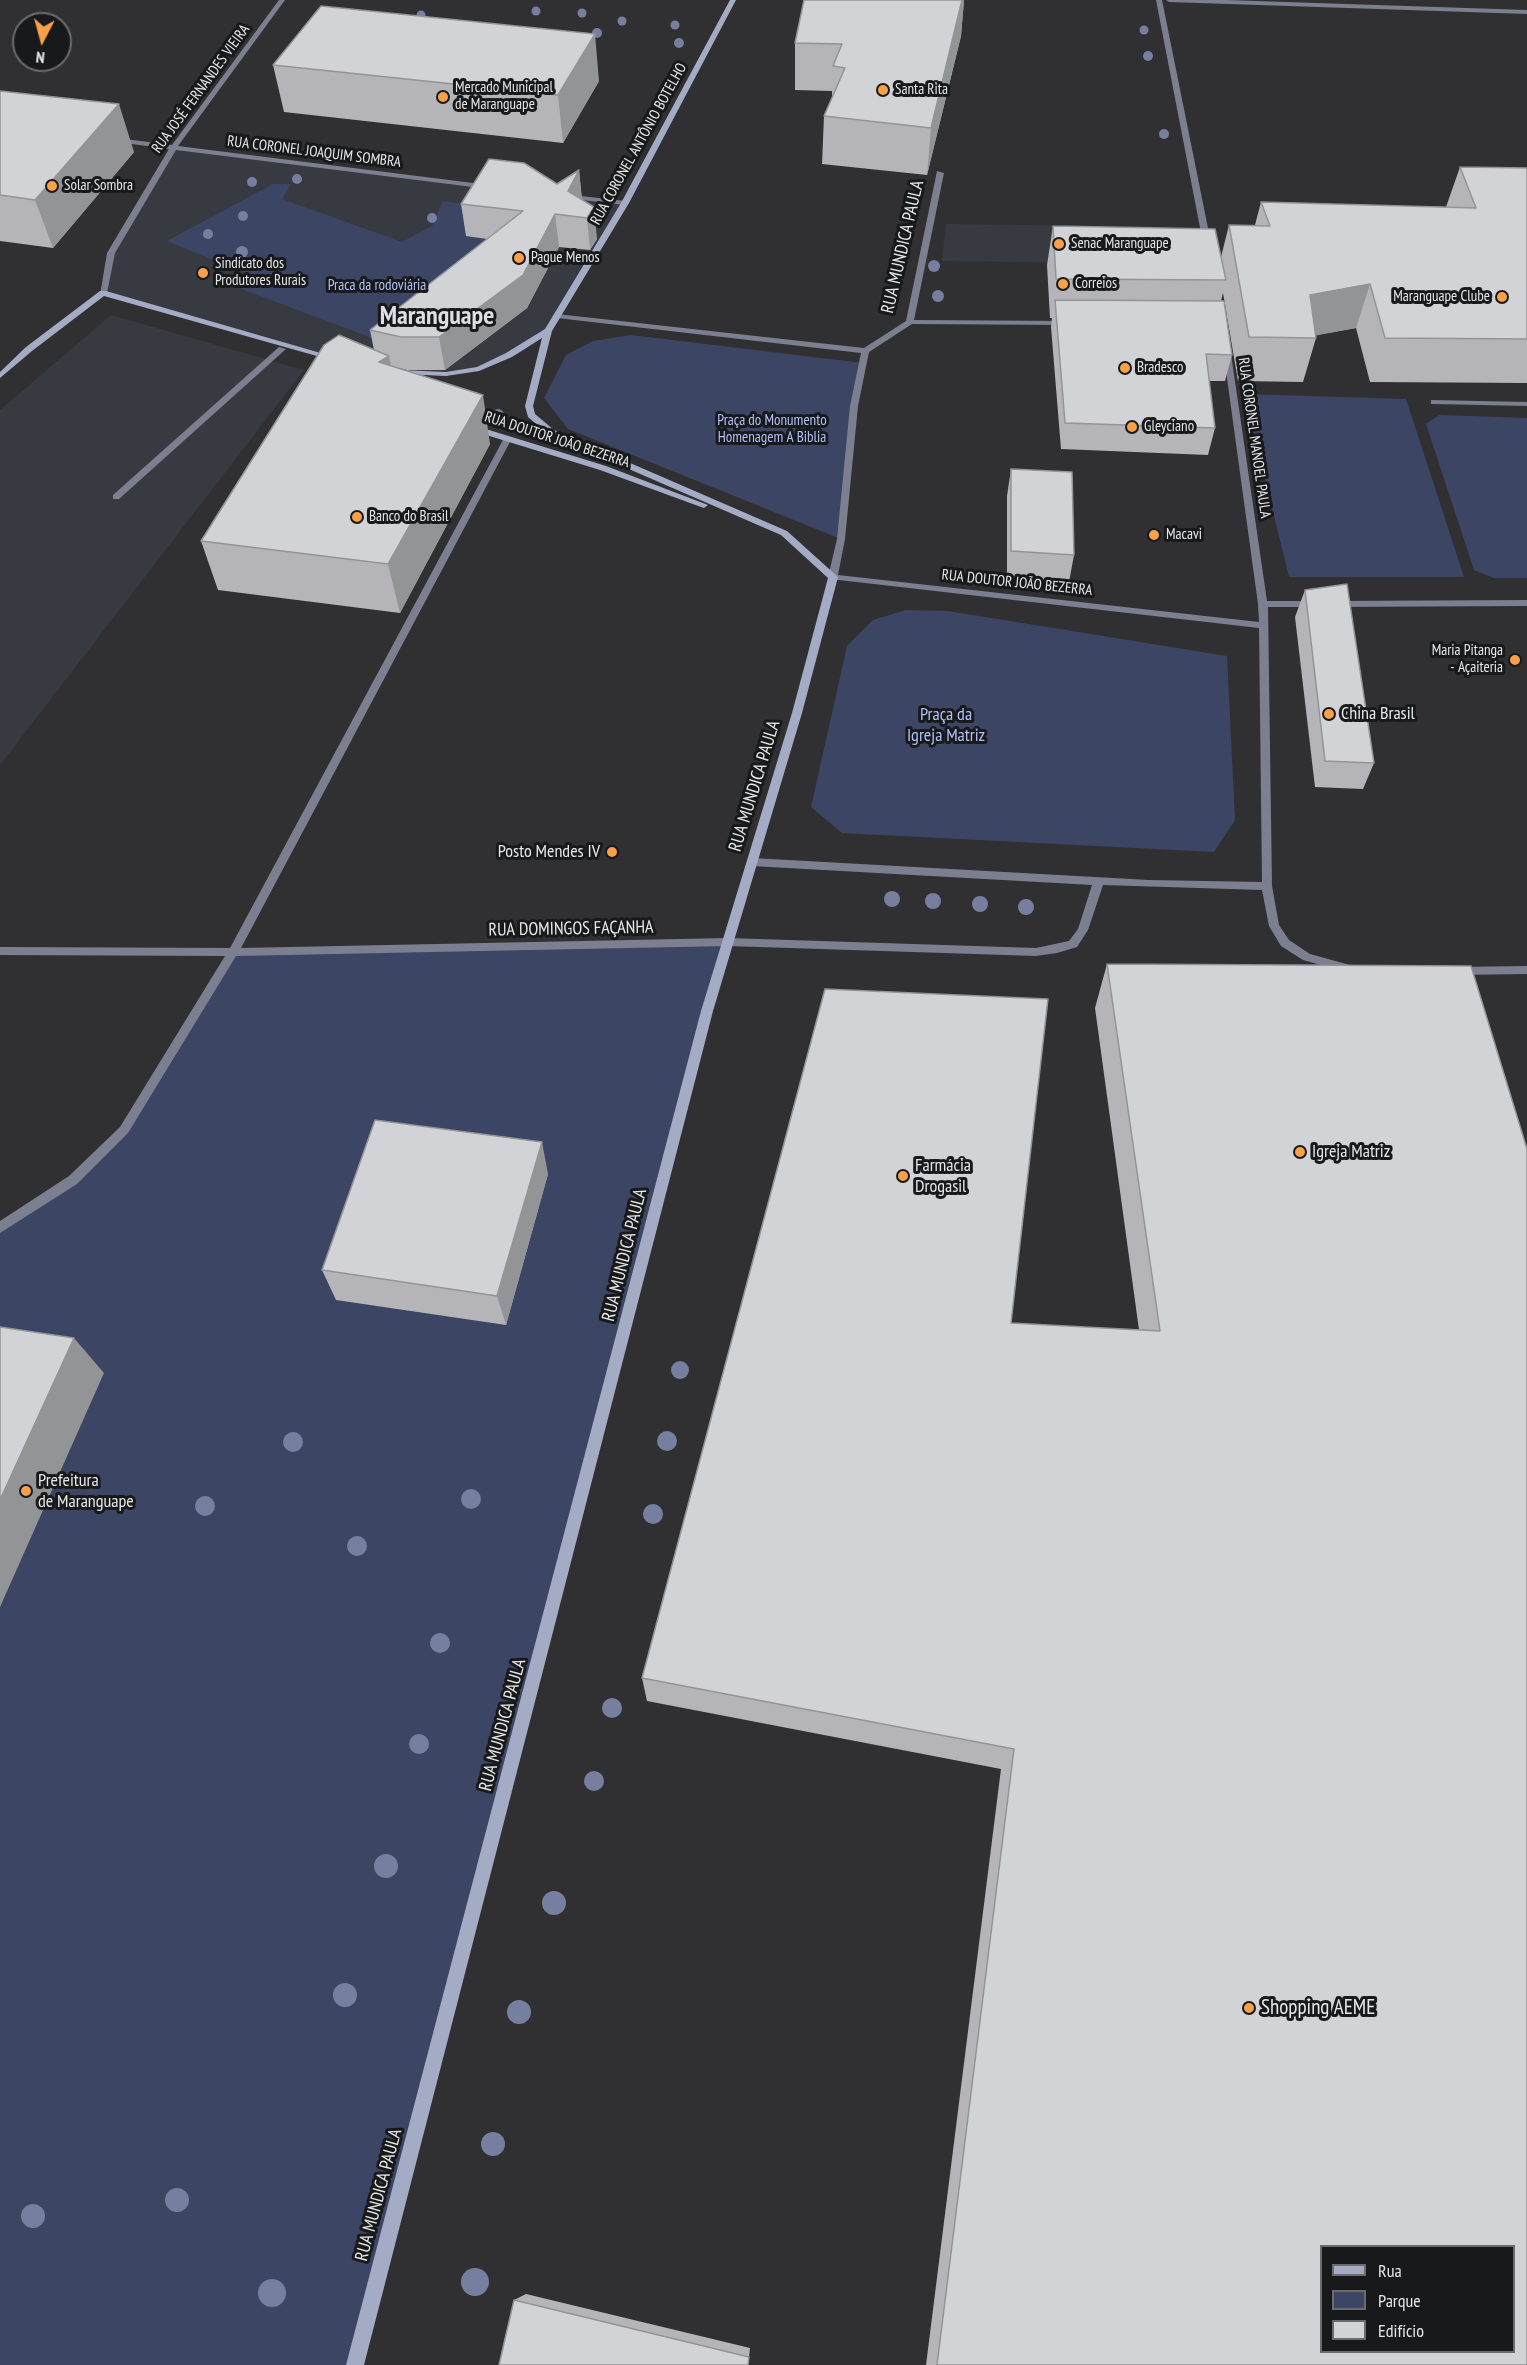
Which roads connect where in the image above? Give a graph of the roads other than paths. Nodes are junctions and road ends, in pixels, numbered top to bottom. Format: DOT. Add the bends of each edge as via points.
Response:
graph roads {
  1 [pos="282,0"];
  2 [pos="733,0"];
  3 [pos="1159,0"];
  4 [pos="1169,0"];
  5 [pos="1527,12"];
  6 [pos="104,139"];
  7 [pos="173,148"];
  8 [pos="940,173"];
  9 [pos="494,187"];
  10 [pos="553,194"];
  11 [pos="625,203"];
  12 [pos="1209,254"];
  13 [pos="104,293"];
  14 [pos="557,316"];
  15 [pos="909,322"];
  16 [pos="1072,323"];
  17 [pos="548,331"];
  18 [pos="1225,335"];
  19 [pos="258,339"];
  20 [pos="282,349"];
  21 [pos="865,351"];
  22 [pos="347,362"];
  23 [pos="314,363"];
  24 [pos="388,370"];
  25 [pos="0,376"];
  26 [pos="1434,402"];
  27 [pos="1527,404"];
  28 [pos="529,406"];
  29 [pos="464,424"];
  30 [pos="507,440"];
  31 [pos="116,497"];
  32 [pos="784,533"];
  33 [pos="833,577"];
  34 [pos="1527,603"];
  35 [pos="1263,604"];
  36 [pos="1263,626"];
  37 [pos="752,862"];
  38 [pos="1099,881"];
  39 [pos="1267,886"];
  40 [pos="728,942"];
  41 [pos="0,951"];
  42 [pos="233,952"];
  43 [pos="1527,970"];
  44 [pos="1362,971"];
  45 [pos="1448,971"];
  46 [pos="0,1228"];
  47 [pos="355,2365"];
  1 -- 7 [label="street, RUA JOSÉ FERNANDES VIEIRA"];
  2 -- 11 [label="street, RUA CORONEL ANTÔNIO BOTELHO"];
  3 -- 12 [label="street"];
  4 -- 5 [label="street"];
  6 -- 7 [label="street, RUA CORONEL JOAQUIM SOMBRA"];
  7 -- 9 [label="street, RUA CORONEL JOAQUIM SOMBRA"];
  7 -- 13 [label="street, RUA JOSÉ FERNANDES VIEIRA" via="111,253"];
  8 -- 15 [label="street, RUA MUNDICA PAULA"];
  10 -- 11 [label="street"];
  11 -- 14 [label="street, RUA CORONEL ANTÔNIO BOTELHO"];
  13 -- 19 [label="street"];
  13 -- 25 [label="street" via="29,349"];
  14 -- 17 [label="street, RUA CORONEL ANTÔNIO BOTELHO"];
  14 -- 21 [label="street"];
  15 -- 16 [label="street"];
  15 -- 21 [label="street, RUA MUNDICA PAULA"];
  17 -- 24 [label="street, RUA CORONEL ANTÔNIO BOTELHO" via="479,369 446,374"];
  17 -- 28 [label="street, RUA CORONEL ANTÔNIO BOTELHO"];
  18 -- 35 [label="street, RUA CORONEL MANOEL PAULA"];
  19 -- 20 [label="street"];
  19 -- 22 [label="street"];
  20 -- 23 [label="street"];
  20 -- 31 [label="street"];
  21 -- 33 [label="street, RUA MUNDICA PAULA" via="854,406 841,539"];
  26 -- 27 [label="street"];
  28 -- 32 [label="street, RUA DOUTOR JOÃO BEZERRA" via="531,415 551,432"];
  29 -- 30 [label="street, RUA DOUTOR JOÃO BEZERRA"];
  30 -- 32 [label="street, RUA DOUTOR JOÃO BEZERRA" via="603,468"];
  30 -- 42 [label="street"];
  32 -- 33 [label="street, RUA DOUTOR JOÃO BEZERRA"];
  33 -- 36 [label="street, RUA DOUTOR JOÃO BEZERRA"];
  33 -- 37 [label="street, RUA MUNDICA PAULA"];
  34 -- 35 [label="street"];
  35 -- 36 [label="street, RUA CORONEL MANOEL PAULA"];
  36 -- 39 [label="street, RUA CORONEL MANOEL PAULA"];
  37 -- 38 [label="street"];
  37 -- 40 [label="street, RUA MUNDICA PAULA"];
  38 -- 39 [label="street"];
  38 -- 40 [label="street, RUA DOMINGOS FAÇANHA" via="1083,930 1073,944 1058,950"];
  39 -- 44 [label="street" via="1274,926 1285,943 1307,957"];
  40 -- 42 [label="street, RUA DOMINGOS FAÇANHA"];
  40 -- 47 [label="street, RUA MUNDICA PAULA"];
  41 -- 42 [label="street, RUA DOMINGOS FAÇANHA"];
  42 -- 46 [label="street" via="124,1130 73,1180"];
  43 -- 45 [label="street"];
}
